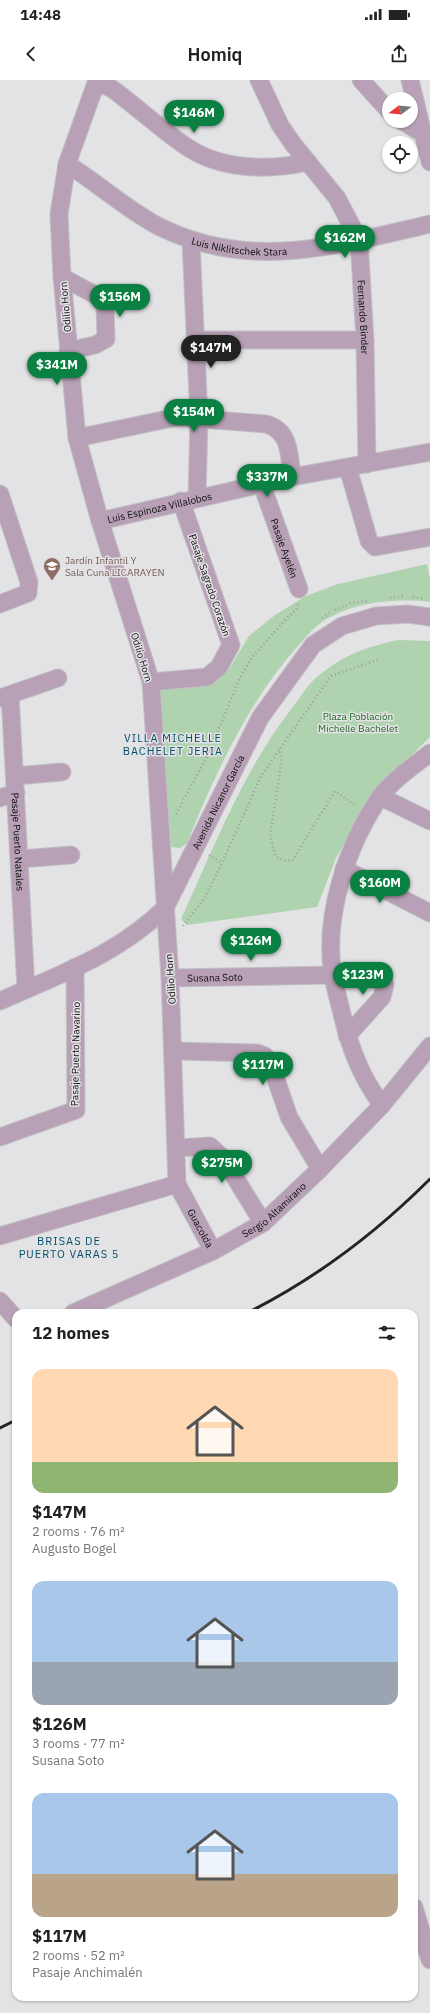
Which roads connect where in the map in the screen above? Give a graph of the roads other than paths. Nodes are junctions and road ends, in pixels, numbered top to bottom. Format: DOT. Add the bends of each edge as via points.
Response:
graph roads {
  1 [pos="259,80"];
  2 [pos="361,80"];
  3 [pos="410,80"];
  4 [pos="97,82"];
  5 [pos="382,103"];
  6 [pos="414,128"];
  7 [pos="422,133"];
  8 [pos="308,162"];
  9 [pos="430,162"];
  10 [pos="67,164"];
  11 [pos="430,224"];
  12 [pos="359,240"];
  13 [pos="191,241"];
  14 [pos="62,277"];
  15 [pos="196,340"];
  16 [pos="365,340"];
  17 [pos="68,351"];
  18 [pos="199,419"];
  19 [pos="77,438"];
  20 [pos="430,452"];
  21 [pos="367,464"];
  22 [pos="348,468"];
  23 [pos="292,477"];
  24 [pos="262,485"];
  25 [pos="0,494"];
  26 [pos="189,499"];
  27 [pos="100,521"];
  28 [pos="430,537"];
  29 [pos="299,589"];
  30 [pos="0,604"];
  31 [pos="430,617"];
  32 [pos="58,678"];
  33 [pos="151,682"];
  34 [pos="5,697"];
  35 [pos="430,753"];
  36 [pos="62,772"];
  37 [pos="10,789"];
  38 [pos="381,797"];
  39 [pos="430,821"];
  40 [pos="71,855"];
  41 [pos="161,855"];
  42 [pos="190,857"];
  43 [pos="20,859"];
  44 [pos="344,868"];
  45 [pos="165,908"];
  46 [pos="430,913"];
  47 [pos="75,967"];
  48 [pos="332,975"];
  49 [pos="170,978"];
  50 [pos="26,989"];
  51 [pos="0,1001"];
  52 [pos="347,1036"];
  53 [pos="430,1046"];
  54 [pos="174,1051"];
  55 [pos="382,1105"];
  56 [pos="0,1137"];
  57 [pos="177,1148"];
  58 [pos="320,1170"];
  59 [pos="177,1184"];
  60 [pos="264,1222"];
  61 [pos="0,1236"];
  62 [pos="213,1251"];
  63 [pos="0,1301"];
  64 [pos="82,1309"];
  65 [pos="12,1314"];
  66 [pos="418,1920"];
  67 [pos="430,1960"];
  1 -- 8 [label="street, Fernando Binder" via="280,125"];
  2 -- 5 [label="street"];
  3 -- 7 [label="street"];
  4 -- 8 [label="street" via="111,88 185,146 202,155 238,166 256,168"];
  4 -- 10 [label="street, Odilio Horn"];
  6 -- 7 [label="street"];
  7 -- 9 [label="street"];
  8 -- 12 [label="street, Fernando Binder" via="338,198"];
  10 -- 13 [label="street, Luis Niklitschek Stara" via="127,207"];
  10 -- 14 [label="street, Odilio Horn" via="58,214"];
  11 -- 12 [label="street, Luis Niklitschek Stara"];
  12 -- 13 [label="street, Luis Niklitschek Stara" via="316,249 272,252 238,250"];
  12 -- 16 [label="street, Fernando Binder"];
  13 -- 15 [label="street"];
  14 -- 17 [label="street, Odilio Horn"];
  14 -- 17 [label="street" via="99,297 105,306 106,339 95,345"];
  15 -- 16 [label="street"];
  15 -- 18 [label="street"];
  16 -- 21 [label="street, Fernando Binder"];
  17 -- 19 [label="street, Odilio Horn"];
  18 -- 19 [label="street" via="177,417"];
  18 -- 23 [label="street" via="266,424 279,429 287,441"];
  18 -- 26 [label="street"];
  19 -- 27 [label="street, Odilio Horn"];
  20 -- 21 [label="street, Luis Espinoza Villalobos"];
  21 -- 22 [label="street, Luis Espinoza Villalobos"];
  22 -- 23 [label="street, Luis Espinoza Villalobos"];
  22 -- 28 [label="street" via="369,542 375,547"];
  23 -- 24 [label="street, Luis Espinoza Villalobos"];
  24 -- 26 [label="street, Luis Espinoza Villalobos"];
  24 -- 29 [label="street, Pasaje Ayelén"];
  25 -- 30 [label="street" via="30,582 28,593"];
  26 -- 27 [label="street, Luis Espinoza Villalobos"];
  26 -- 33 [label="street, Pasaje Sagrado Corazón" via="231,645 219,667 207,677"];
  27 -- 33 [label="street, Odilio Horn"];
  31 -- 42 [label="street, Avenida Nicanor García" via="401,614 370,617 342,626 313,645 260,718"];
  32 -- 34 [label="street"];
  33 -- 41 [label="street, Odilio Horn"];
  34 -- 37 [label="street, Pasaje Puerto Natales"];
  35 -- 38 [label="street" via="392,784"];
  36 -- 37 [label="street"];
  37 -- 43 [label="street, Pasaje Puerto Natales"];
  38 -- 39 [label="street"];
  38 -- 44 [label="street" via="358,834"];
  40 -- 43 [label="street"];
  41 -- 42 [label="street" via="176,863"];
  41 -- 45 [label="street, Odilio Horn"];
  42 -- 45 [label="street, Avenida Nicanor García"];
  43 -- 50 [label="street, Pasaje Puerto Natales"];
  44 -- 46 [label="street"];
  44 -- 48 [label="street" via="333,922"];
  45 -- 47 [label="street, Avenida Nicanor García" via="126,941"];
  45 -- 49 [label="street, Odilio Horn"];
  47 -- 50 [label="street, Avenida Nicanor García"];
  47 -- 56 [label="street, Pasaje Puerto Navarino" via="76,1110"];
  48 -- 49 [label="street, Susana Soto"];
  48 -- 52 [label="street"];
  48 -- 52 [label="street, Susana Soto" via="376,979 386,985 382,997"];
  49 -- 54 [label="street, Odilio Horn"];
  50 -- 51 [label="street, Avenida Nicanor García"];
  52 -- 55 [label="street" via="359,1068"];
  53 -- 55 [label="street, Sergio Altamirano"];
  54 -- 57 [label="street, Odilio Horn"];
  54 -- 58 [label="street" via="257,1053 265,1056 270,1062 289,1117"];
  55 -- 58 [label="street, Sergio Altamirano"];
  57 -- 59 [label="street, Odilio Horn"];
  57 -- 60 [label="street" via="210,1146 223,1158"];
  58 -- 60 [label="street, Sergio Altamirano"];
  59 -- 61 [label="street"];
  59 -- 62 [label="street, Guacolda"];
  60 -- 62 [label="street, Sergio Altamirano"];
  62 -- 64 [label="street, Sergio Altamirano"];
  63 -- 65 [label="street"];
  66 -- 67 [label="street"];
}
